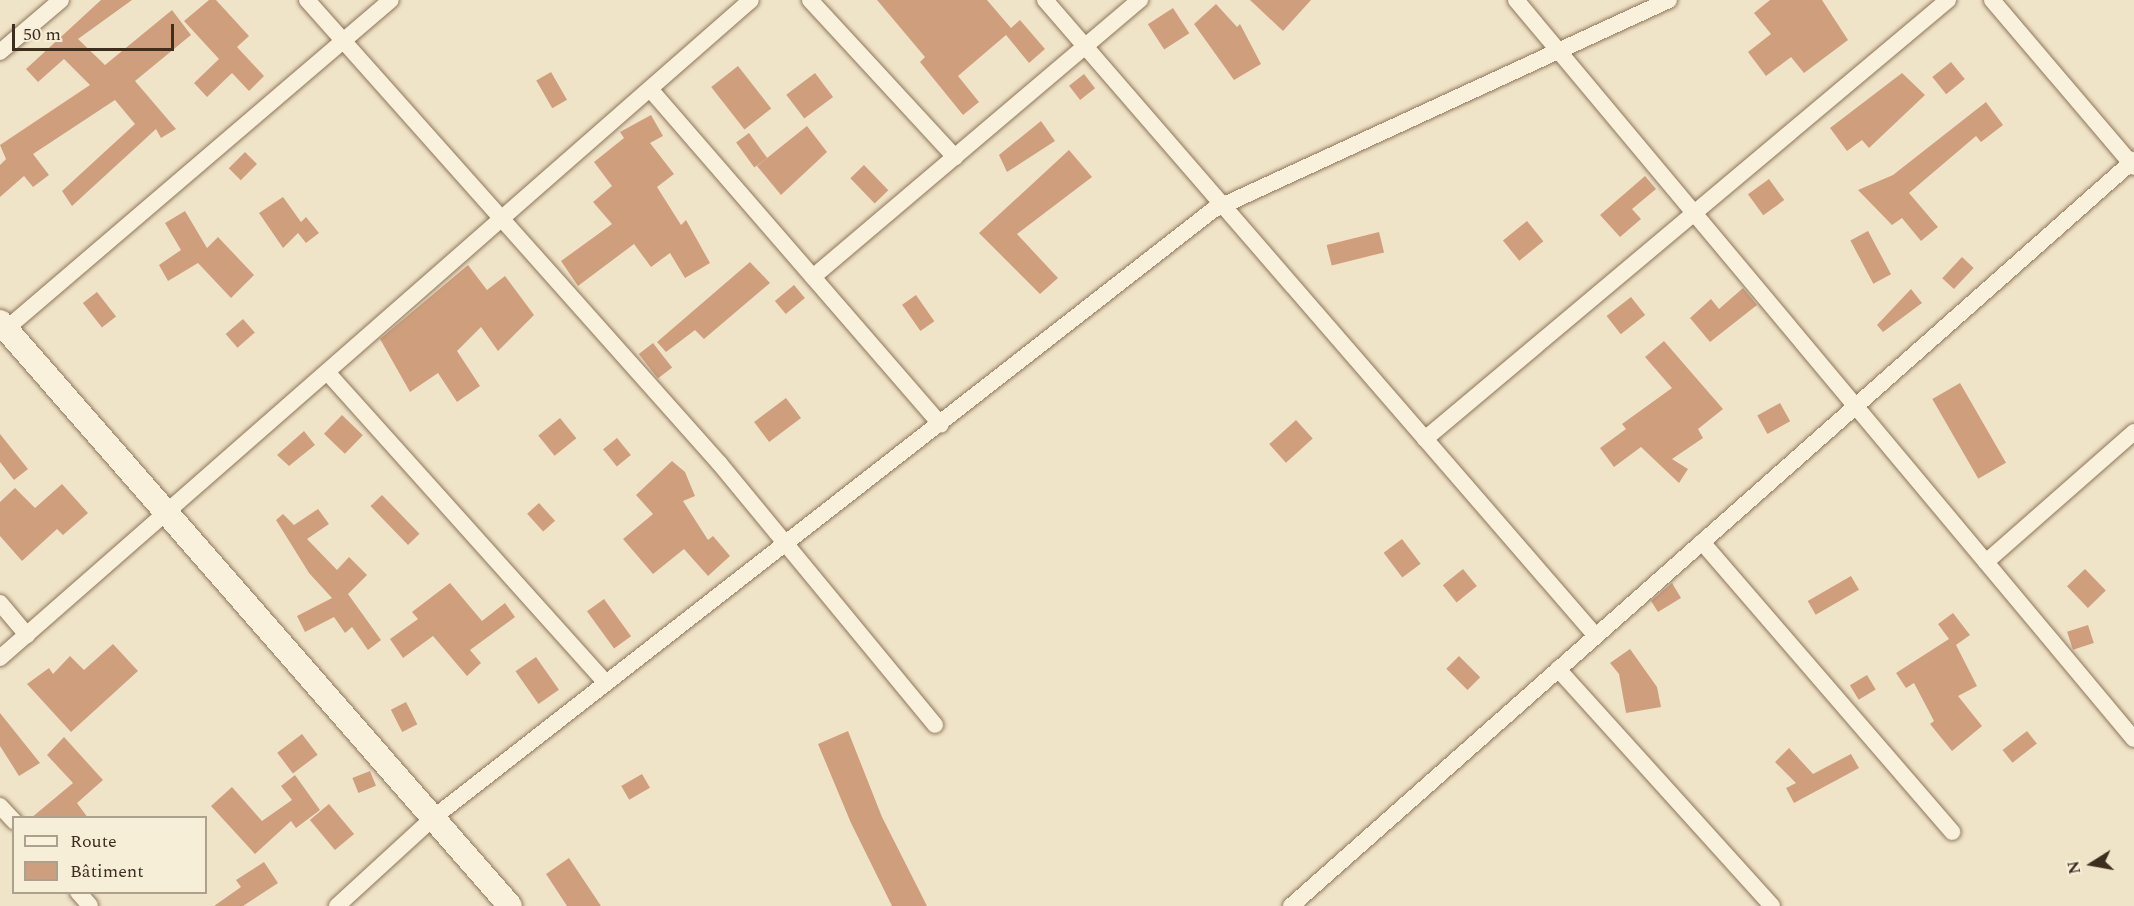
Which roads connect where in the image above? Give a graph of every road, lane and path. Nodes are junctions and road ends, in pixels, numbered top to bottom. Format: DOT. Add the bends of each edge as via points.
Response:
graph roads {
  1 [pos="61,0"];
  2 [pos="307,0"];
  3 [pos="391,0"];
  4 [pos="751,0"];
  5 [pos="810,0"];
  6 [pos="1045,0"];
  7 [pos="1140,0"];
  8 [pos="1516,0"];
  9 [pos="1669,0"];
  10 [pos="1948,0"];
  11 [pos="1992,0"];
  12 [pos="342,40"];
  13 [pos="1085,47"];
  14 [pos="1558,51"];
  15 [pos="0,52"];
  16 [pos="650,89"];
  17 [pos="955,157"];
  18 [pos="2133,163"];
  19 [pos="1223,206"];
  20 [pos="1694,213"];
  21 [pos="501,219"];
  22 [pos="813,278"];
  23 [pos="3,326"];
  24 [pos="327,372"];
  25 [pos="1856,406"];
  26 [pos="941,425"];
  27 [pos="2134,432"];
  28 [pos="1425,439"];
  29 [pos="166,513"];
  30 [pos="1702,542"];
  31 [pos="786,543"];
  32 [pos="1986,562"];
  33 [pos="0,603"];
  34 [pos="27,635"];
  35 [pos="1596,636"];
  36 [pos="0,658"];
  37 [pos="1558,669"];
  38 [pos="606,683"];
  39 [pos="936,725"];
  40 [pos="2134,739"];
  41 [pos="0,806"];
  42 [pos="433,818"];
  43 [pos="12,819"];
  44 [pos="1952,831"];
  45 [pos="80,894"];
  46 [pos="90,906"];
  47 [pos="337,906"];
  48 [pos="510,906"];
  49 [pos="1291,906"];
  50 [pos="1772,906"];
  1 -- 15 [label="street"];
  2 -- 12 [label="street"];
  3 -- 12 [label="street"];
  4 -- 16 [label="street"];
  5 -- 17 [label="street"];
  6 -- 13 [label="street"];
  7 -- 13 [label="street"];
  8 -- 14 [label="street"];
  9 -- 14 [label="street"];
  10 -- 20 [label="street"];
  11 -- 18 [label="street"];
  12 -- 21 [label="street"];
  12 -- 23 [label="street" via="170,194"];
  13 -- 17 [label="street"];
  13 -- 19 [label="street"];
  14 -- 19 [label="street"];
  14 -- 20 [label="street"];
  16 -- 21 [label="street"];
  16 -- 22 [label="street"];
  17 -- 22 [label="street"];
  18 -- 25 [label="street"];
  19 -- 26 [label="street"];
  19 -- 28 [label="street"];
  20 -- 25 [label="street"];
  20 -- 28 [label="street"];
  21 -- 24 [label="street"];
  21 -- 31 [label="street"];
  22 -- 26 [label="street"];
  23 -- 29 [label="street"];
  24 -- 29 [label="street"];
  24 -- 38 [label="street"];
  25 -- 30 [label="street"];
  25 -- 32 [label="street"];
  26 -- 31 [label="street"];
  27 -- 32 [label="street"];
  28 -- 35 [label="street"];
  29 -- 34 [label="street"];
  29 -- 42 [label="street"];
  30 -- 35 [label="street"];
  30 -- 44 [label="street"];
  31 -- 38 [label="street"];
  31 -- 39 [label="street"];
  32 -- 40 [label="street"];
  33 -- 34 [label="street"];
  34 -- 36 [label="street"];
  35 -- 37 [label="street"];
  37 -- 49 [label="street"];
  37 -- 50 [label="street"];
  38 -- 42 [label="street"];
  41 -- 43 [label="street"];
  42 -- 47 [label="street"];
  42 -- 48 [label="street"];
  45 -- 46 [label="street"];
}
